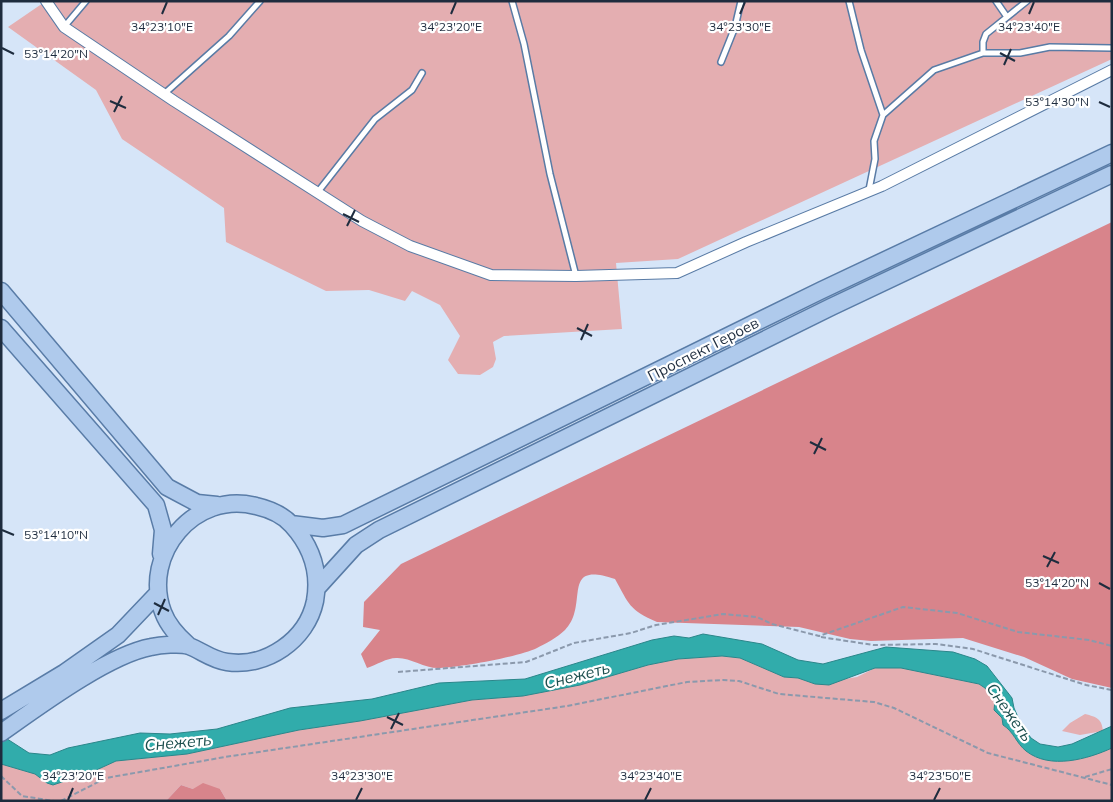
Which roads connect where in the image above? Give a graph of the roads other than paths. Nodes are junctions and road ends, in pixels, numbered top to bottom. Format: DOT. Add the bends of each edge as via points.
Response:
graph roads {
  1 [pos="46,1"];
  2 [pos="86,1"];
  3 [pos="260,1"];
  4 [pos="512,1"];
  5 [pos="741,1"];
  6 [pos="850,1"];
  7 [pos="996,1"];
  8 [pos="1027,1"];
  9 [pos="1006,17"];
  10 [pos="64,27"];
  11 [pos="1112,48"];
  12 [pos="983,53"];
  13 [pos="721,62"];
  14 [pos="1112,70"];
  15 [pos="422,73"];
  16 [pos="164,94"];
  17 [pos="883,115"];
  18 [pos="1112,154"];
  19 [pos="1112,174"];
  20 [pos="868,192"];
  21 [pos="316,193"];
  22 [pos="576,276"];
  23 [pos="1,291"];
  24 [pos="1,328"];
  25 [pos="220,505"];
  26 [pos="291,524"];
  27 [pos="159,569"];
  28 [pos="317,588"];
  29 [pos="158,593"];
  30 [pos="188,646"];
  31 [pos="4,709"];
  32 [pos="1,733"];
  1 -- 10 [label="street"];
  2 -- 10 [label="lane"];
  3 -- 16 [label="lane" via="229,36"];
  4 -- 22 [label="lane"];
  5 -- 13 [label="lane"];
  6 -- 17 [label="lane" via="861,50"];
  7 -- 9 [label="lane"];
  8 -- 9 [label="lane"];
  9 -- 12 [label="lane" via="986,34"];
  10 -- 16 [label="street"];
  11 -- 12 [label="lane" via="1050,47 1020,53"];
  12 -- 17 [label="lane" via="934,70"];
  14 -- 20 [label="street"];
  15 -- 21 [label="lane" via="412,90 375,119"];
  16 -- 21 [label="street"];
  17 -- 20 [label="lane" via="874,141"];
  18 -- 26 [label="main road, Проспект Героев" via="822,290 342,525 323,528"];
  19 -- 28 [label="main road, Проспект Героев" via="831,306 379,530 356,545"];
  20 -- 22 [label="street" via="677,273"];
  21 -- 22 [label="street" via="410,246 491,275"];
  23 -- 25 [label="main road" via="167,487 197,503"];
  24 -- 27 [label="main road" via="156,504 163,530"];
  25 -- 26 [label="main road, Проспект Героев" via="235,503 265,508"];
  25 -- 27 [label="main road, Проспект Героев" via="198,514 180,528 166,547"];
  26 -- 28 [label="main road, Проспект Героев" via="306,542 315,564"];
  27 -- 29 [label="main road, Проспект Героев"];
  28 -- 30 [label="main road, Проспект Героев" via="313,610 303,629 288,645 270,656 249,662 228,662 206,656"];
  29 -- 30 [label="main road, Проспект Героев" via="167,619"];
  29 -- 31 [label="main road" via="118,635"];
  30 -- 32 [label="main road, Проспект Героев" via="151,647 119,658"];
}
